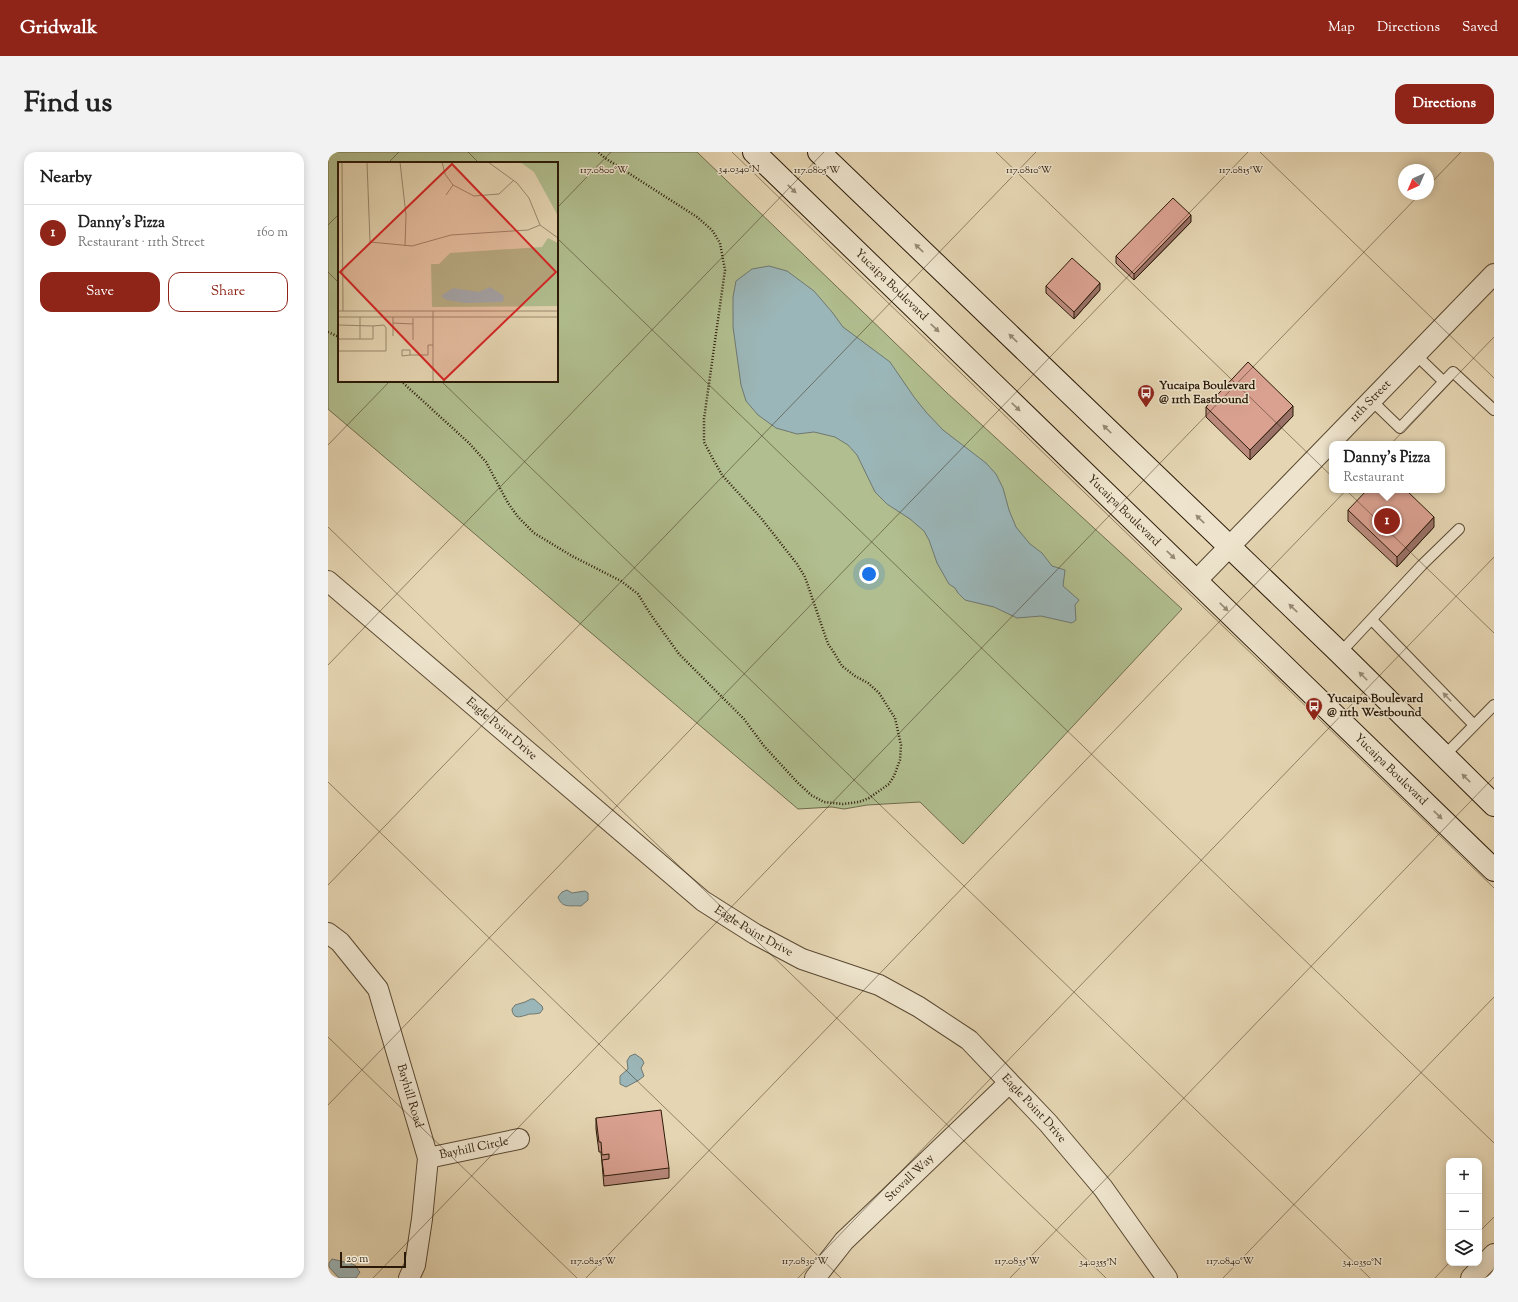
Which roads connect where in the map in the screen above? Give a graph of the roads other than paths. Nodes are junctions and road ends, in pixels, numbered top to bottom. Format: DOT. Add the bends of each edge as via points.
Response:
graph roads {
  1 [pos="754,152"];
  2 [pos="819,152"];
  3 [pos="1494,274"];
  4 [pos="1415,354"];
  5 [pos="1443,381"];
  6 [pos="1371,400"];
  7 [pos="1494,410"];
  8 [pos="1331,441"];
  9 [pos="1329,443"];
  10 [pos="1459,529"];
  11 [pos="1228,546"];
  12 [pos="1196,580"];
  13 [pos="328,581"];
  14 [pos="1372,620"];
  15 [pos="1340,653"];
  16 [pos="1494,705"];
  17 [pos="1474,725"];
  18 [pos="1444,756"];
  19 [pos="1494,805"];
  20 [pos="1494,870"];
  21 [pos="328,933"];
  22 [pos="1010,1083"];
  23 [pos="519,1139"];
  24 [pos="428,1158"];
  25 [pos="1494,1254"];
  26 [pos="409,1278"];
  27 [pos="815,1278"];
  28 [pos="1167,1278"];
  29 [pos="1471,1278"];
  1 -- 12 [label="main road, Yucaipa Boulevard, one-way"];
  11 -- 2 [label="main road, one-way"];
  3 -- 4 [label="street, 11th Street"];
  4 -- 5 [label="lane"];
  4 -- 6 [label="street, 11th Street"];
  5 -- 6 [label="lane" via="1400,428"];
  5 -- 7 [label="lane" via="1453,372"];
  6 -- 8 [label="street, 11th Street"];
  9 -- 11 [label="street, 11th Street"];
  10 -- 14 [label="lane"];
  11 -- 12 [label="street, 11th Street"];
  15 -- 11 [label="main road, one-way"];
  12 -- 20 [label="main road, Yucaipa Boulevard, one-way"];
  13 -- 22 [label="street, Eagle Point Drive" via="703,901 755,934 802,959 879,985 919,1007 969,1040"];
  14 -- 15 [label="lane"];
  17 -- 14 [label="lane, one-way"];
  18 -- 15 [label="main road, one-way"];
  16 -- 17 [label="lane"];
  17 -- 18 [label="lane"];
  19 -- 18 [label="main road, one-way"];
  21 -- 24 [label="street, Bayhill Road" via="340,942 378,989"];
  22 -- 27 [label="street, Stovall Way" via="844,1241"];
  22 -- 28 [label="street, Eagle Point Drive" via="1103,1188"];
  23 -- 24 [label="street, Bayhill Circle"];
  24 -- 26 [label="street, Bayhill Road" via="415,1265"];
  25 -- 29 [label="street"];
}
